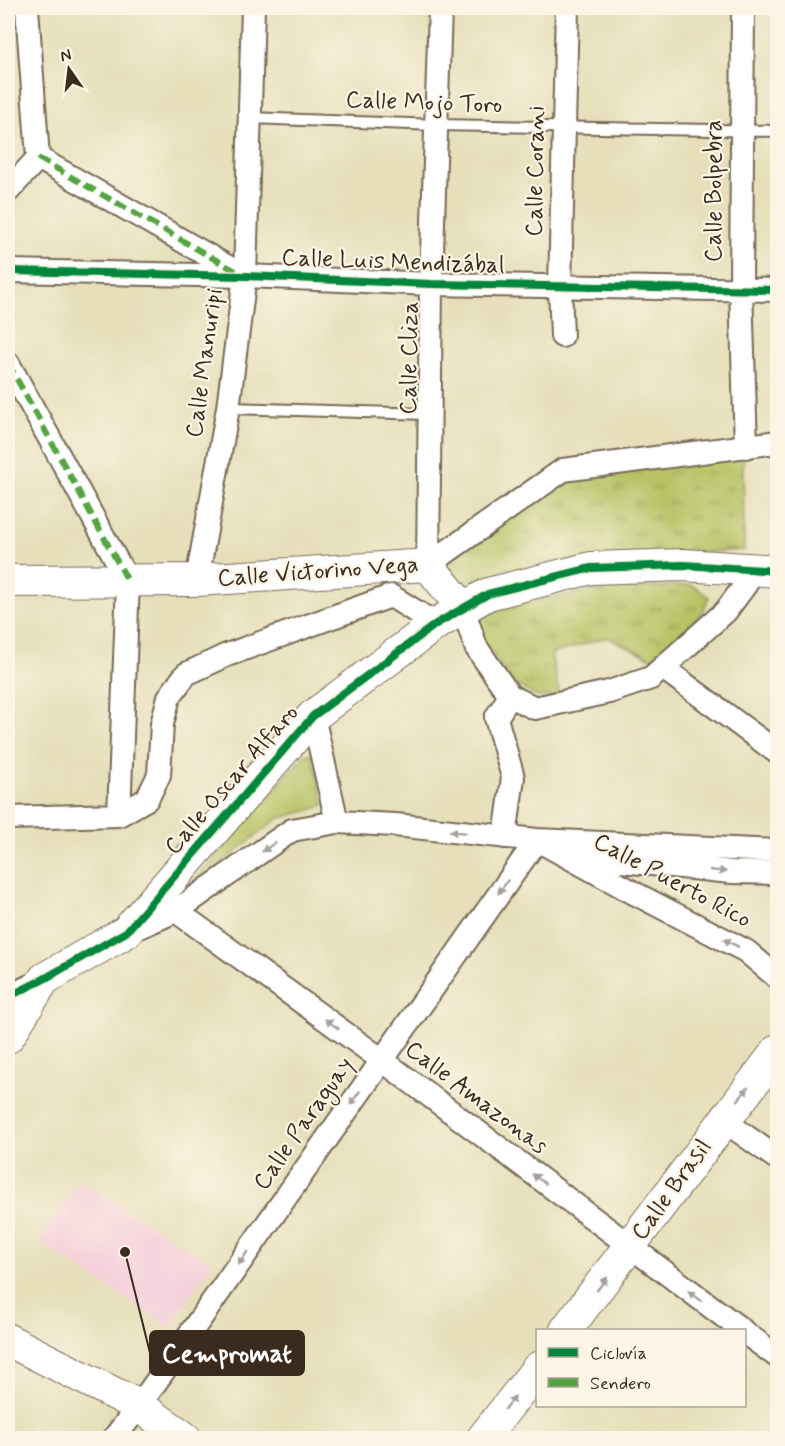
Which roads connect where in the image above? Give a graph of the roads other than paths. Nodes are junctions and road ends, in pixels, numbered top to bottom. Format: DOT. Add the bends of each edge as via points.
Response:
graph roads {
  1 [pos="253,8"];
  2 [pos="441,8"];
  3 [pos="567,8"];
  4 [pos="743,8"];
  5 [pos="21,11"];
  6 [pos="249,118"];
  7 [pos="437,125"];
  8 [pos="565,127"];
  9 [pos="741,131"];
  10 [pos="777,131"];
  11 [pos="38,158"];
  12 [pos="8,191"];
  13 [pos="8,271"];
  14 [pos="245,276"];
  15 [pos="430,284"];
  16 [pos="560,286"];
  17 [pos="741,290"];
  18 [pos="777,290"];
  19 [pos="562,336"];
  20 [pos="8,363"];
  21 [pos="228,408"];
  22 [pos="428,414"];
  23 [pos="777,442"];
  24 [pos="746,447"];
  25 [pos="428,565"];
  26 [pos="763,570"];
  27 [pos="128,580"];
  28 [pos="197,580"];
  29 [pos="8,581"];
  30 [pos="463,608"];
  31 [pos="436,624"];
  32 [pos="663,668"];
  33 [pos="510,696"];
  34 [pos="312,716"];
  35 [pos="777,753"];
  36 [pos="119,815"];
  37 [pos="8,818"];
  38 [pos="337,822"];
  39 [pos="505,837"];
  40 [pos="537,840"];
  41 [pos="777,851"];
  42 [pos="777,873"];
  43 [pos="176,911"];
  44 [pos="126,932"];
  45 [pos="777,978"];
  46 [pos="44,979"];
  47 [pos="8,997"];
  48 [pos="8,1036"];
  49 [pos="777,1050"];
  50 [pos="382,1060"];
  51 [pos="723,1119"];
  52 [pos="777,1159"];
  53 [pos="630,1248"];
  54 [pos="567,1329"];
  55 [pos="740,1329"];
  56 [pos="746,1333"];
  57 [pos="8,1340"];
  58 [pos="777,1357"];
  59 [pos="536,1369"];
  60 [pos="140,1406"];
  61 [pos="114,1438"];
  62 [pos="185,1438"];
  63 [pos="483,1438"];
  1 -- 6 [label="street, Calle Manuripi"];
  2 -- 7 [label="street, Calle Cliza"];
  3 -- 8 [label="street, Calle Corani"];
  4 -- 9 [label="street, Calle Bolpebra"];
  5 -- 11 [label="street"];
  6 -- 7 [label="lane, Calle Mojo Toro"];
  6 -- 14 [label="street, Calle Manuripi"];
  7 -- 8 [label="lane, Calle Mojo Toro"];
  7 -- 15 [label="street, Calle Cliza"];
  8 -- 9 [label="lane, Calle Mojo Toro"];
  8 -- 16 [label="street, Calle Corani"];
  9 -- 10 [label="lane, Calle Mojo Toro"];
  9 -- 17 [label="street, Calle Bolpebra"];
  11 -- 12 [label="street"];
  11 -- 14 [label="street"];
  13 -- 14 [label="street, Calle Luis Mendizábal"];
  14 -- 15 [label="street, Calle Luis Mendizábal"];
  14 -- 21 [label="street, Calle Manuripi"];
  15 -- 16 [label="street, Calle Luis Mendizábal"];
  15 -- 22 [label="street, Calle Cliza"];
  16 -- 17 [label="street, Calle Luis Mendizábal"];
  16 -- 19 [label="street, Calle Corani"];
  17 -- 18 [label="street, Calle Luis Mendizábal"];
  17 -- 24 [label="street, Calle Bolpebra"];
  20 -- 27 [label="street"];
  21 -- 22 [label="lane"];
  21 -- 28 [label="street, Calle Manuripi"];
  22 -- 25 [label="street, Calle Cliza"];
  23 -- 24 [label="street, Calle Victorino Vega"];
  24 -- 25 [label="street, Calle Victorino Vega" via="563,470"];
  25 -- 28 [label="street, Calle Victorino Vega"];
  25 -- 30 [label="street"];
  26 -- 30 [label="street, Calle Oscar Alfaro" via="683,565 591,568 488,594"];
  26 -- 32 [label="street" via="746,584 726,611"];
  27 -- 28 [label="street, Calle Victorino Vega"];
  27 -- 29 [label="street, Calle Victorino Vega"];
  27 -- 36 [label="street"];
  30 -- 31 [label="street, Calle Oscar Alfaro"];
  30 -- 33 [label="street" via="476,647"];
  31 -- 34 [label="street, Calle Oscar Alfaro"];
  31 -- 36 [label="street" via="390,596 227,655 186,674 169,697 164,715 159,775 147,799"];
  32 -- 33 [label="street" via="651,678 609,692 535,708"];
  32 -- 35 [label="street"];
  33 -- 39 [label="street" via="495,718 513,777"];
  34 -- 38 [label="street"];
  34 -- 44 [label="street, Calle Oscar Alfaro"];
  36 -- 37 [label="street"];
  39 -- 38 [label="street, one-way"];
  38 -- 43 [label="street, one-way" via="292,830"];
  39 -- 40 [label="street"];
  40 -- 41 [label="street"];
  40 -- 42 [label="street, one-way" via="602,859"];
  45 -- 40 [label="street, Calle Puerto Rico, one-way" via="746,951"];
  40 -- 50 [label="street, Calle Paraguay, one-way"];
  43 -- 44 [label="street"];
  50 -- 43 [label="street, Calle Amazonas, one-way"];
  44 -- 46 [label="street, Calle Oscar Alfaro"];
  46 -- 47 [label="street, Calle Oscar Alfaro"];
  46 -- 48 [label="street"];
  51 -- 49 [label="street, Calle Brasil, one-way"];
  53 -- 50 [label="street, Calle Amazonas, one-way"];
  50 -- 60 [label="street, Calle Paraguay, one-way"];
  51 -- 52 [label="street"];
  51 -- 53 [label="street, Calle Brasil"];
  54 -- 53 [label="street, Calle Brasil, one-way"];
  55 -- 53 [label="street, Calle Amazonas, one-way"];
  56 -- 58 [label="street, Calle Amazonas"];
  57 -- 60 [label="street"];
  63 -- 59 [label="street, one-way"];
  60 -- 61 [label="street, Calle Paraguay"];
  60 -- 62 [label="street"];
}
